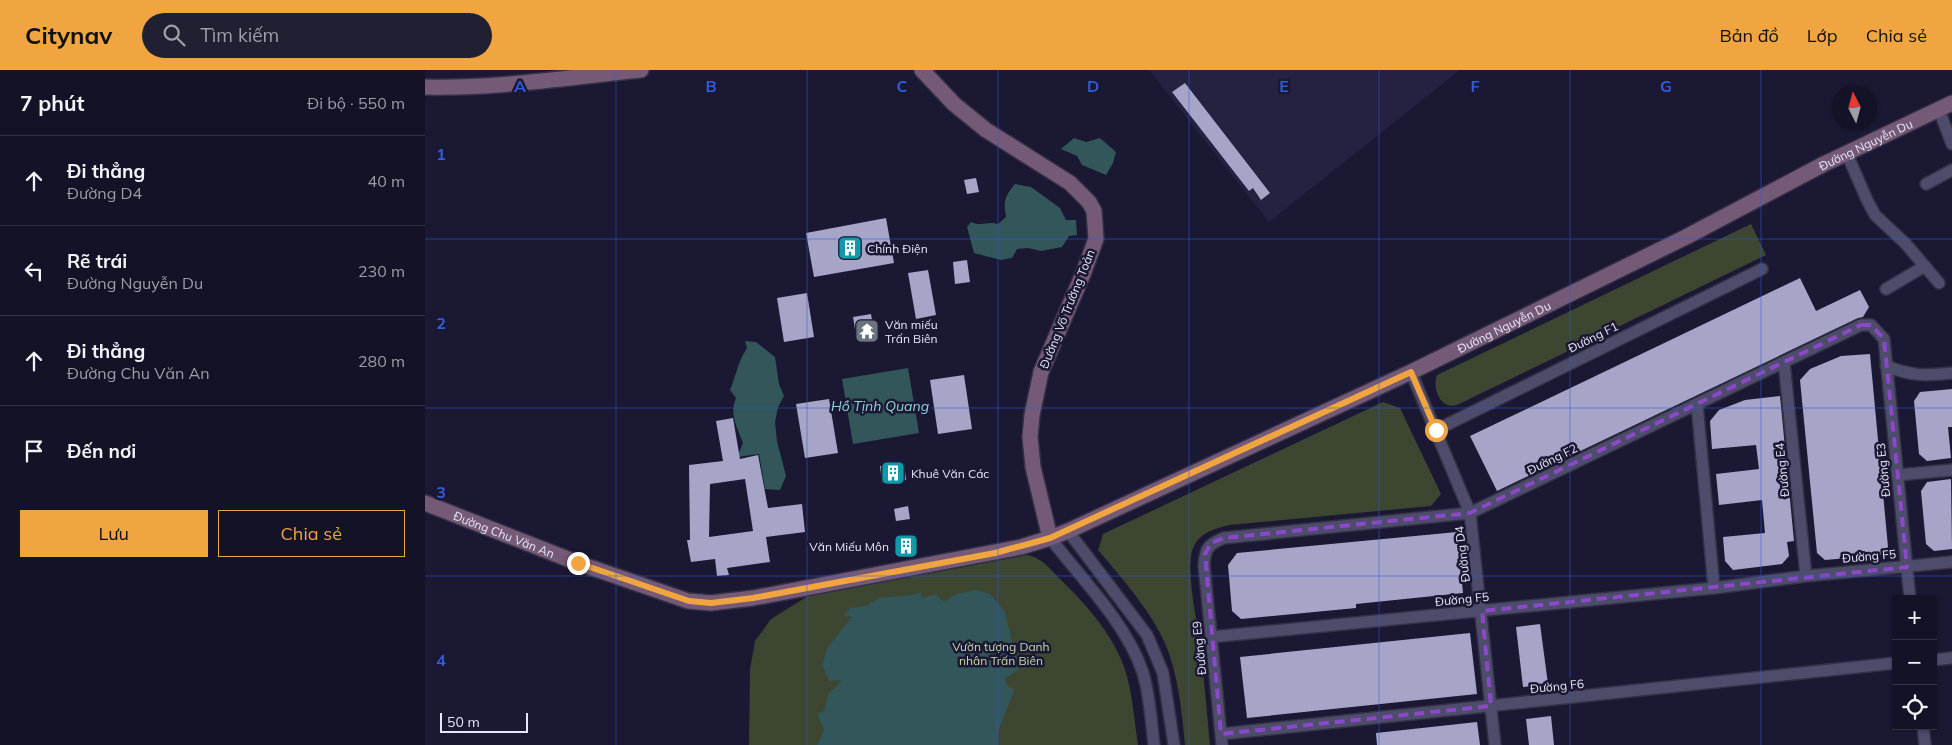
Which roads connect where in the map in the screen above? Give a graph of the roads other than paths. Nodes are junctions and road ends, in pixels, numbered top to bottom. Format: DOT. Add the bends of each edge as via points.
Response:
graph roads {
  1 [pos="641,70"];
  2 [pos="922,70"];
  3 [pos="425,88"];
  4 [pos="1946,107"];
  5 [pos="1952,144"];
  6 [pos="1847,154"];
  7 [pos="1952,170"];
  8 [pos="1926,184"];
  9 [pos="1925,266"];
  10 [pos="1762,269"];
  11 [pos="1939,283"];
  12 [pos="1886,289"];
  13 [pos="1884,339"];
  14 [pos="1784,362"];
  15 [pos="1886,366"];
  16 [pos="1411,372"];
  17 [pos="1952,373"];
  18 [pos="1697,404"];
  19 [pos="1436,430"];
  20 [pos="1952,470"];
  21 [pos="1897,475"];
  22 [pos="425,503"];
  23 [pos="1471,513"];
  24 [pos="1067,531"];
  25 [pos="1050,538"];
  26 [pos="1208,549"];
  27 [pos="1952,562"];
  28 [pos="1907,567"];
  29 [pos="1806,576"];
  30 [pos="1714,588"];
  31 [pos="1910,595"];
  32 [pos="1482,611"];
  33 [pos="1211,637"];
  34 [pos="1952,658"];
  35 [pos="1937,660"];
  36 [pos="1892,663"];
  37 [pos="1491,706"];
  38 [pos="1923,730"];
  39 [pos="1222,740"];
  40 [pos="1154,745"];
  41 [pos="1174,745"];
  42 [pos="1495,745"];
  43 [pos="1925,745"];
  1 -- 3 [label="main road" via="540,81"];
  2 -- 25 [label="main road, Đường Võ Trường Toản" via="954,104 986,130 1070,183 1094,211 1096,239 1041,372 1032,415 1033,467"];
  4 -- 5 [label="street"];
  4 -- 6 [label="main road, Đường Nguyễn Du"];
  6 -- 9 [label="street" via="1875,215"];
  6 -- 16 [label="main road, Đường Nguyễn Du"];
  7 -- 8 [label="street"];
  9 -- 11 [label="street"];
  9 -- 12 [label="street"];
  10 -- 19 [label="street, Đường F1"];
  13 -- 14 [label="street, Đường F2" via="1871,325 1861,326"];
  13 -- 15 [label="street, Đường E3"];
  14 -- 18 [label="street, Đường F2"];
  14 -- 29 [label="street, Đường E4"];
  15 -- 17 [label="street" via="1908,374"];
  15 -- 21 [label="street, Đường E3"];
  16 -- 19 [label="street, Đường D4"];
  16 -- 24 [label="main road, Đường Nguyễn Du"];
  18 -- 23 [label="street, Đường F2"];
  18 -- 30 [label="street"];
  19 -- 23 [label="street, Đường D4"];
  20 -- 21 [label="street"];
  21 -- 28 [label="street, Đường E3"];
  22 -- 25 [label="main road, Đường Chu Văn An" via="578,563 689,601 711,603 986,555"];
  23 -- 26 [label="street, Đường F2" via="1224,538 1211,543"];
  23 -- 32 [label="street, Đường D4"];
  24 -- 25 [label="main road, Đường Nguyễn Du"];
  24 -- 41 [label="street" via="1147,635 1163,673"];
  25 -- 40 [label="street" via="1120,626 1131,645 1144,675"];
  26 -- 33 [label="street, Đường E9" via="1204,566"];
  27 -- 28 [label="street, Đường F5"];
  28 -- 29 [label="street, Đường F5"];
  28 -- 31 [label="street, Đường E3"];
  29 -- 30 [label="street, Đường F5"];
  30 -- 32 [label="street, Đường F5"];
  32 -- 33 [label="street, Đường F5"];
  32 -- 37 [label="street, Đường D4"];
  33 -- 39 [label="street, Đường E9"];
  34 -- 35 [label="street"];
  36 -- 37 [label="street, Đường F6"];
  37 -- 39 [label="street, Đường F6"];
  37 -- 42 [label="street, Đường D4"];
  38 -- 43 [label="street"];
}
